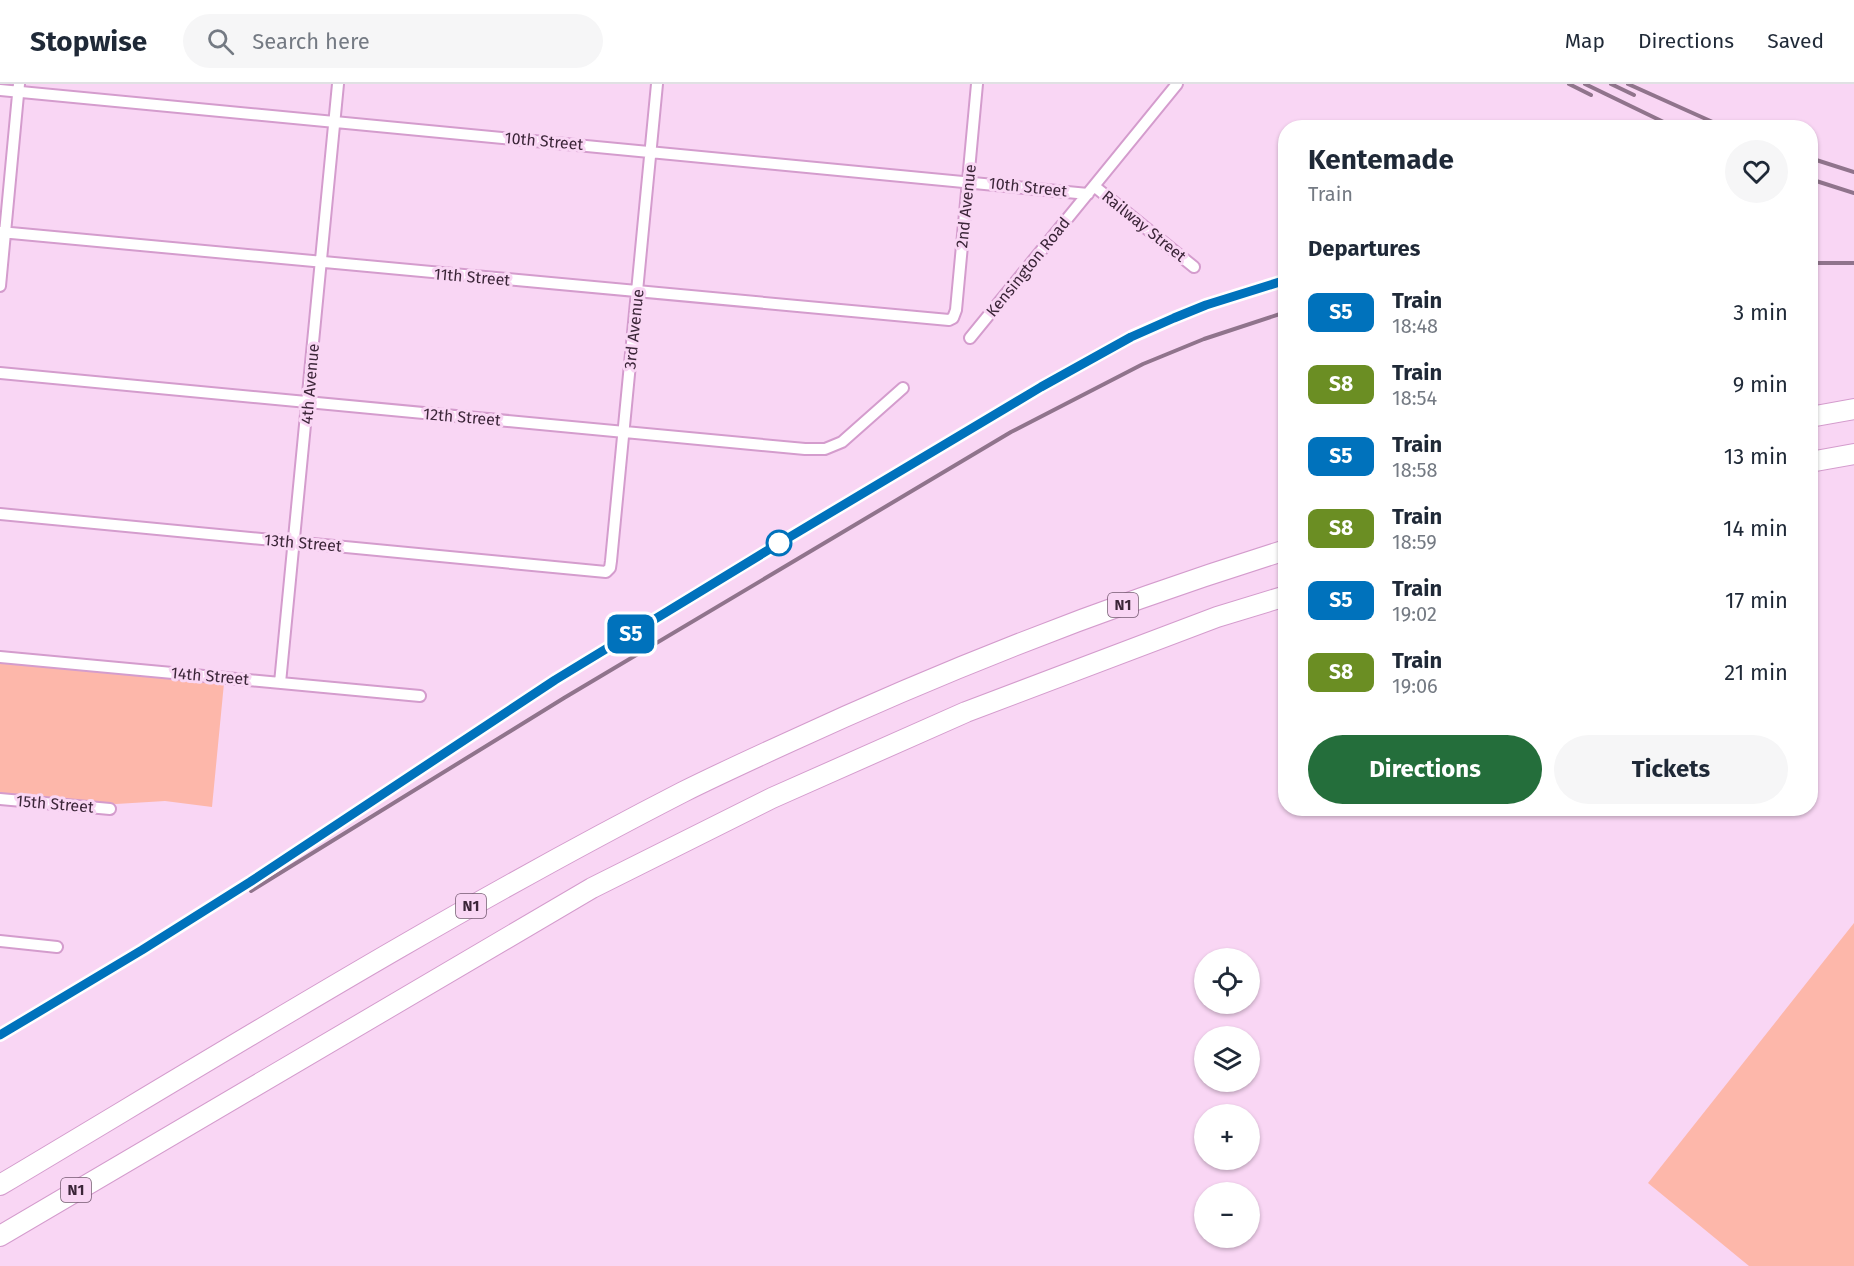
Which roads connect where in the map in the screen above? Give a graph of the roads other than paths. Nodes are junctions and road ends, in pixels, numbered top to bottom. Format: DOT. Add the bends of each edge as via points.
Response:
graph roads {
  1 [pos="338,84"];
  2 [pos="657,84"];
  3 [pos="977,84"];
  4 [pos="1177,84"];
  5 [pos="19,88"];
  6 [pos="0,90"];
  7 [pos="334,121"];
  8 [pos="651,151"];
  9 [pos="969,181"];
  10 [pos="1091,190"];
  11 [pos="3,232"];
  12 [pos="321,262"];
  13 [pos="1194,267"];
  14 [pos="0,286"];
  15 [pos="638,292"];
  16 [pos="944,320"];
  17 [pos="970,338"];
  18 [pos="0,373"];
  19 [pos="903,388"];
  20 [pos="308,402"];
  21 [pos="1854,409"];
  22 [pos="1818,416"];
  23 [pos="624,432"];
  24 [pos="1854,454"];
  25 [pos="1818,461"];
  26 [pos="0,514"];
  27 [pos="295,542"];
  28 [pos="1278,552"];
  29 [pos="606,572"];
  30 [pos="1278,598"];
  31 [pos="0,657"];
  32 [pos="280,683"];
  33 [pos="420,696"];
  34 [pos="0,799"];
  35 [pos="110,809"];
  36 [pos="0,941"];
  37 [pos="57,947"];
  38 [pos="153,1145"];
  39 [pos="0,1185"];
  40 [pos="0,1236"];
  41 [pos="0,1250"];
  1 -- 7 [label="street, 4th Avenue"];
  2 -- 8 [label="street, 3rd Avenue"];
  3 -- 9 [label="street, 2nd Avenue"];
  4 -- 10 [label="street, Kensington Road"];
  5 -- 6 [label="street, 10th Street"];
  5 -- 7 [label="street, 10th Street"];
  5 -- 11 [label="street"];
  7 -- 8 [label="street, 10th Street"];
  7 -- 12 [label="street, 4th Avenue"];
  8 -- 9 [label="street, 10th Street"];
  8 -- 15 [label="street, 3rd Avenue"];
  9 -- 10 [label="street, 10th Street"];
  9 -- 16 [label="street, 2nd Avenue" via="956,310 952,318"];
  10 -- 13 [label="street, Railway Street"];
  10 -- 17 [label="street, Kensington Road"];
  11 -- 12 [label="street, 11th Street"];
  11 -- 14 [label="street"];
  12 -- 15 [label="street, 11th Street"];
  12 -- 20 [label="street, 4th Avenue"];
  15 -- 16 [label="street, 11th Street"];
  15 -- 23 [label="street, 3rd Avenue"];
  18 -- 20 [label="street, 12th Street"];
  19 -- 23 [label="street, 12th Street" via="842,442 825,448"];
  20 -- 23 [label="street, 12th Street"];
  20 -- 27 [label="street, 4th Avenue"];
  21 -- 22 [label="highway"];
  23 -- 29 [label="street, 3rd Avenue" via="611,561"];
  24 -- 25 [label="highway"];
  26 -- 27 [label="street, 13th Street"];
  27 -- 29 [label="street, 13th Street"];
  27 -- 32 [label="street, 4th Avenue"];
  28 -- 39 [label="highway, N1" via="1185,581 963,665 686,790 418,935"];
  30 -- 38 [label="highway, N1" via="1217,617 966,712 772,798 592,888"];
  31 -- 32 [label="street, 14th Street"];
  32 -- 33 [label="street, 14th Street"];
  34 -- 35 [label="street, 15th Street"];
  36 -- 37 [label="street"];
  38 -- 40 [label="highway, N1"];
  38 -- 41 [label="highway"];
}
